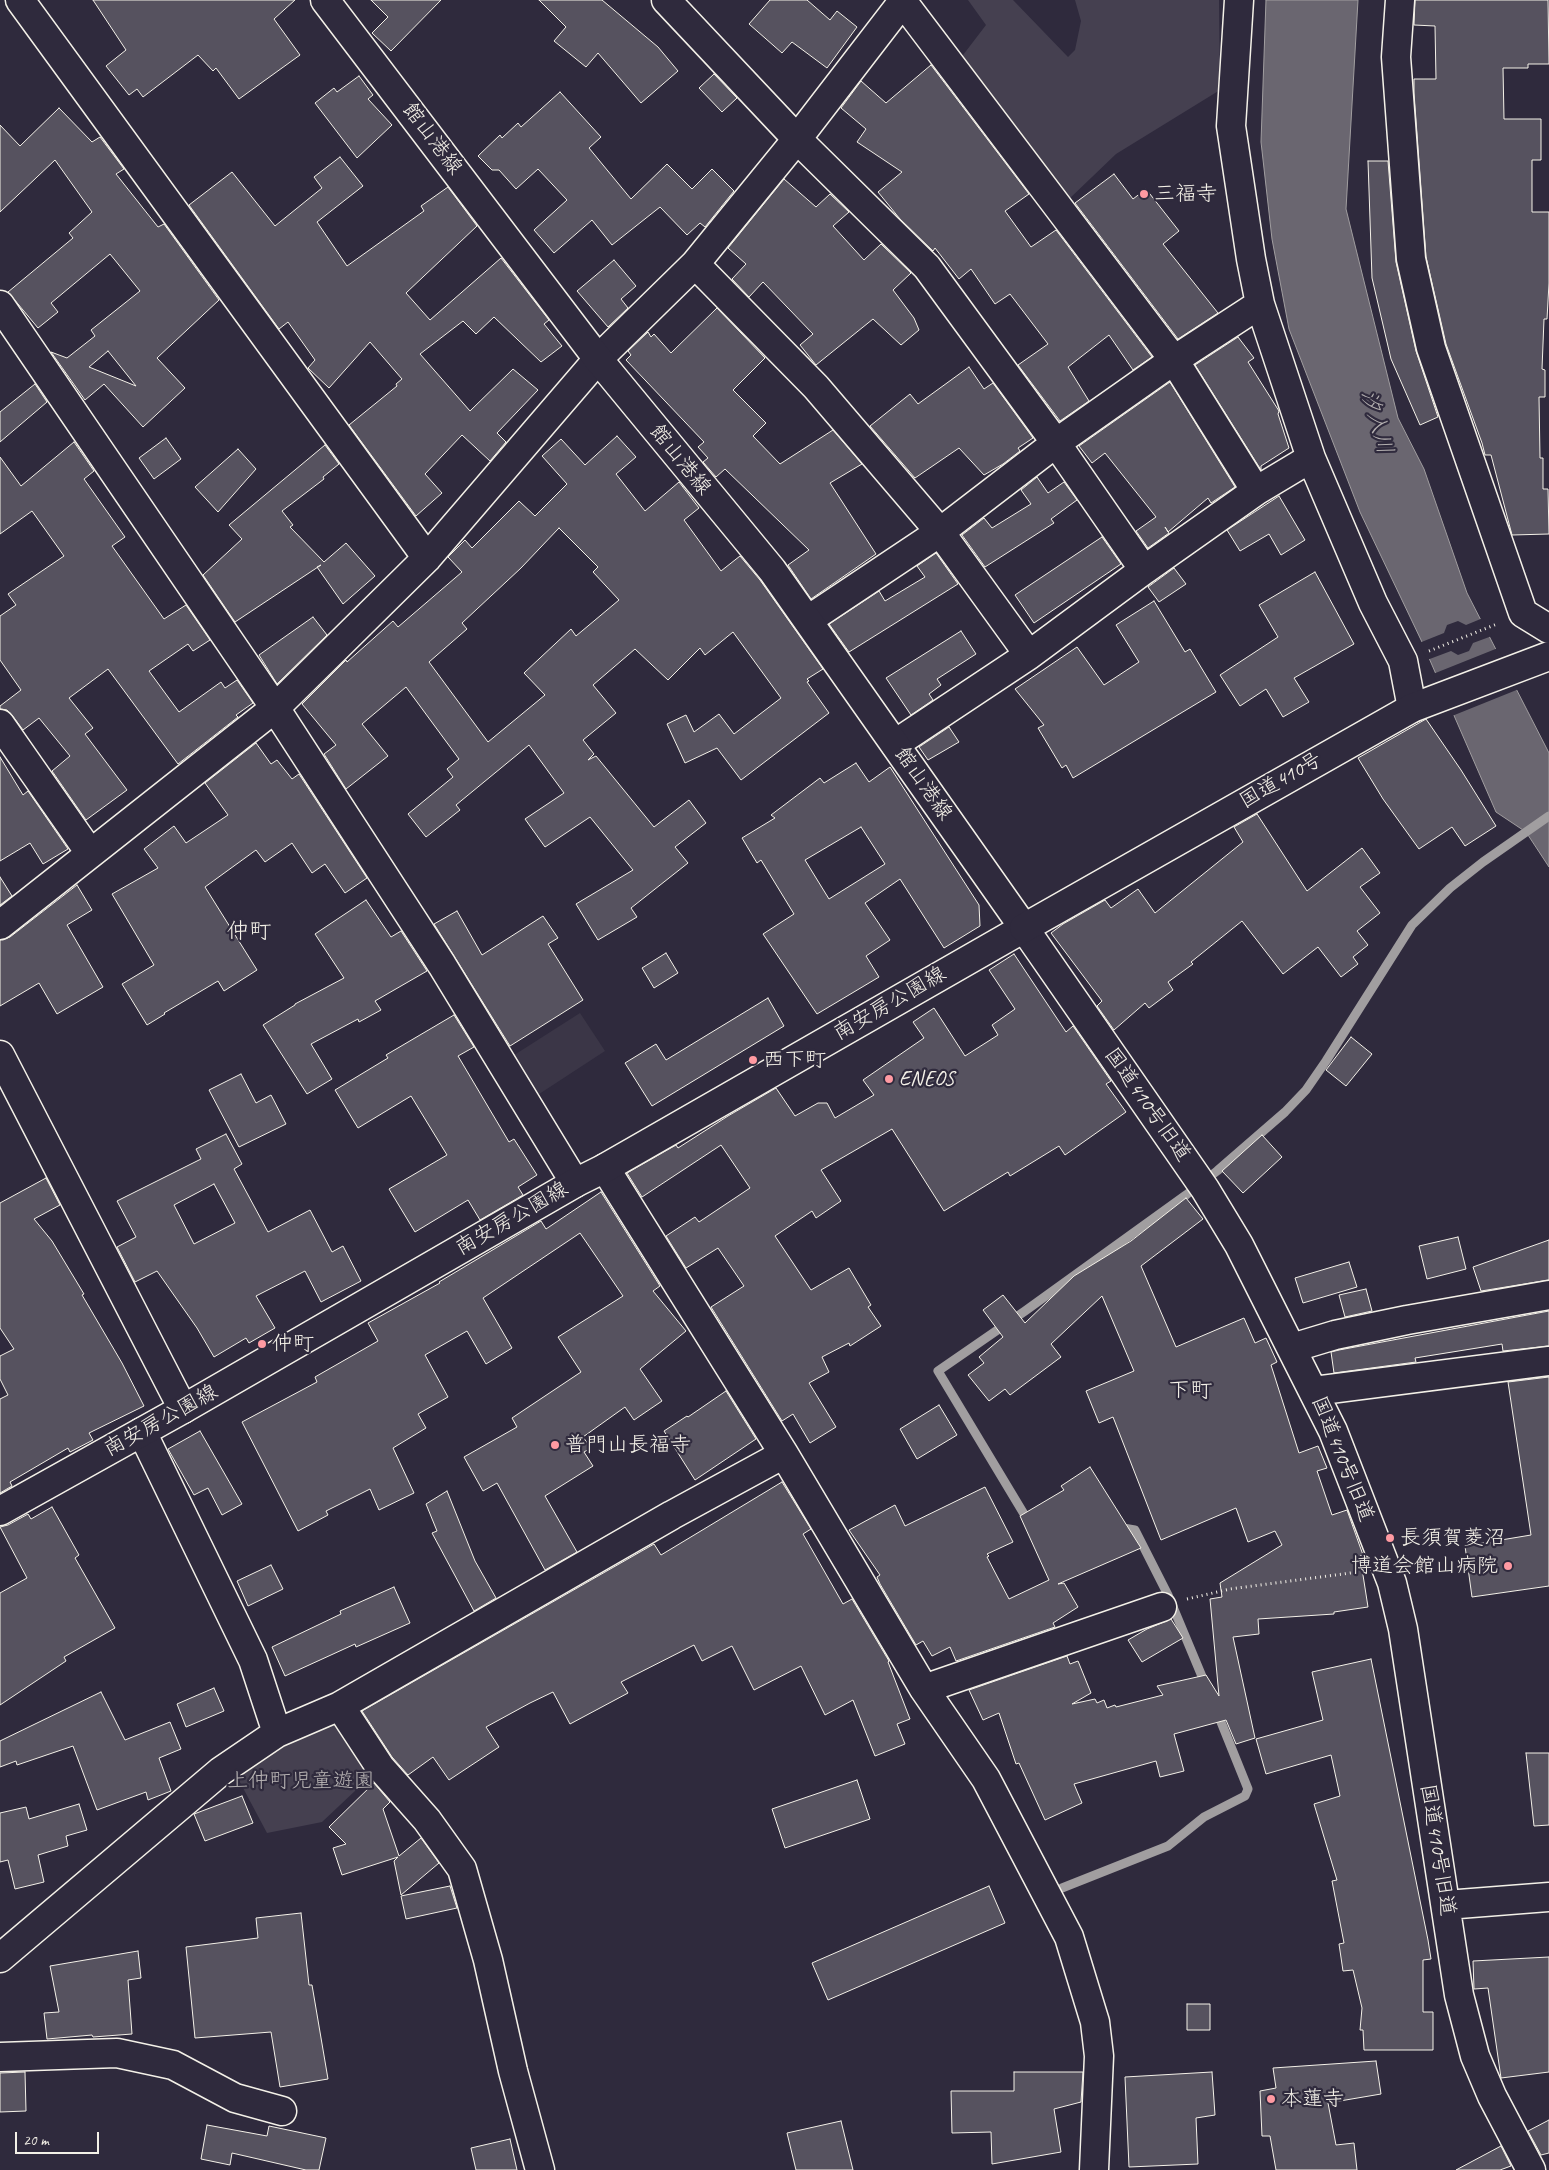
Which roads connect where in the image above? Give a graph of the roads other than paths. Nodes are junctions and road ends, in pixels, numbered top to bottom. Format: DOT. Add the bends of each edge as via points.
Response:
graph roads {
  1 [pos="20,0"];
  2 [pos="325,0"];
  3 [pos="666,0"];
  4 [pos="1239,0"];
  5 [pos="1400,0"];
  6 [pos="904,1"];
  7 [pos="797,140"];
  8 [pos="695,264"];
  9 [pos="1260,304"];
  10 [pos="0,305"];
  11 [pos="598,359"];
  12 [pos="1174,360"];
  13 [pos="1056,442"];
  14 [pos="1311,458"];
  15 [pos="1256,492"];
  16 [pos="940,532"];
  17 [pos="428,558"];
  18 [pos="1144,570"];
  19 [pos="808,620"];
  20 [pos="1549,629"];
  21 [pos="1029,656"];
  22 [pos="1549,656"];
  23 [pos="275,708"];
  24 [pos="1412,708"];
  25 [pos="0,724"];
  26 [pos="895,744"];
  27 [pos="90,853"];
  28 [pos="0,925"];
  29 [pos="1024,928"];
  30 [pos="0,1055"];
  31 [pos="605,1168"];
  32 [pos="575,1182"];
  33 [pos="1549,1295"];
  34 [pos="1292,1348"];
  35 [pos="1549,1361"];
  36 [pos="1314,1391"];
  37 [pos="183,1409"];
  38 [pos="142,1432"];
  39 [pos="784,1454"];
  40 [pos="0,1511"];
  41 [pos="1170,1604"];
  42 [pos="924,1689"];
  43 [pos="340,1706"];
  44 [pos="276,1733"];
  45 [pos="1549,1898"];
  46 [pos="1446,1905"];
  47 [pos="0,1958"];
  48 [pos="0,2056"];
  49 [pos="282,2111"];
  50 [pos="540,2170"];
  51 [pos="1094,2170"];
  52 [pos="1531,2170"];
  1 -- 17 [label="main road"];
  2 -- 11 [label="main road, 館山港線"];
  3 -- 7 [label="main road"];
  4 -- 9 [label="main road" via="1231,126"];
  5 -- 20 [label="main road" via="1396,57 1411,259 1429,339 1524,613"];
  6 -- 7 [label="main road"];
  6 -- 12 [label="main road"];
  7 -- 8 [label="main road"];
  7 -- 13 [label="main road" via="927,267"];
  8 -- 11 [label="main road"];
  8 -- 16 [label="main road" via="816,387"];
  9 -- 12 [label="main road"];
  9 -- 14 [label="main road"];
  10 -- 23 [label="main road"];
  11 -- 17 [label="main road"];
  11 -- 19 [label="main road, 館山港線" via="772,570"];
  12 -- 13 [label="main road"];
  12 -- 15 [label="main road"];
  13 -- 16 [label="main road"];
  13 -- 18 [label="main road"];
  14 -- 15 [label="main road"];
  14 -- 24 [label="main road" via="1372,603 1403,662"];
  15 -- 18 [label="main road"];
  16 -- 19 [label="main road"];
  16 -- 21 [label="main road"];
  17 -- 23 [label="main road"];
  18 -- 21 [label="main road"];
  19 -- 26 [label="main road, 館山港線"];
  21 -- 26 [label="main road"];
  22 -- 24 [label="main road, 国道410号"];
  23 -- 27 [label="main road"];
  23 -- 32 [label="main road" via="442,965"];
  24 -- 29 [label="main road, 国道410号"];
  25 -- 27 [label="main road"];
  26 -- 29 [label="main road, 館山港線"];
  27 -- 28 [label="main road"];
  29 -- 31 [label="main road, 南安房公園線"];
  29 -- 34 [label="main road, 国道410号旧道" via="1201,1184 1239,1245"];
  30 -- 37 [label="main road"];
  31 -- 32 [label="main road, 南安房公園線"];
  31 -- 39 [label="main road"];
  32 -- 37 [label="main road, 南安房公園線"];
  33 -- 34 [label="main road" via="1407,1320"];
  34 -- 36 [label="main road, 国道410号旧道"];
  35 -- 36 [label="main road"];
  36 -- 46 [label="main road, 国道410号旧道" via="1386,1569 1403,1629"];
  37 -- 38 [label="main road, 南安房公園線"];
  38 -- 40 [label="main road, 南安房公園線"];
  38 -- 44 [label="main road" via="253,1660"];
  39 -- 42 [label="main road"];
  39 -- 43 [label="main road"];
  41 -- 42 [label="main road"];
  42 -- 51 [label="main road" via="986,1779 1069,1937 1095,2022 1099,2056"];
  43 -- 44 [label="main road"];
  43 -- 50 [label="main road" via="380,1767 427,1820 462,1869"];
  44 -- 47 [label="main road" via="221,1771"];
  45 -- 46 [label="main road"];
  46 -- 52 [label="main road, 国道410号旧道" via="1459,1995 1475,2056"];
  48 -- 49 [label="main road" via="117,2053 173,2065 235,2098"];
}
